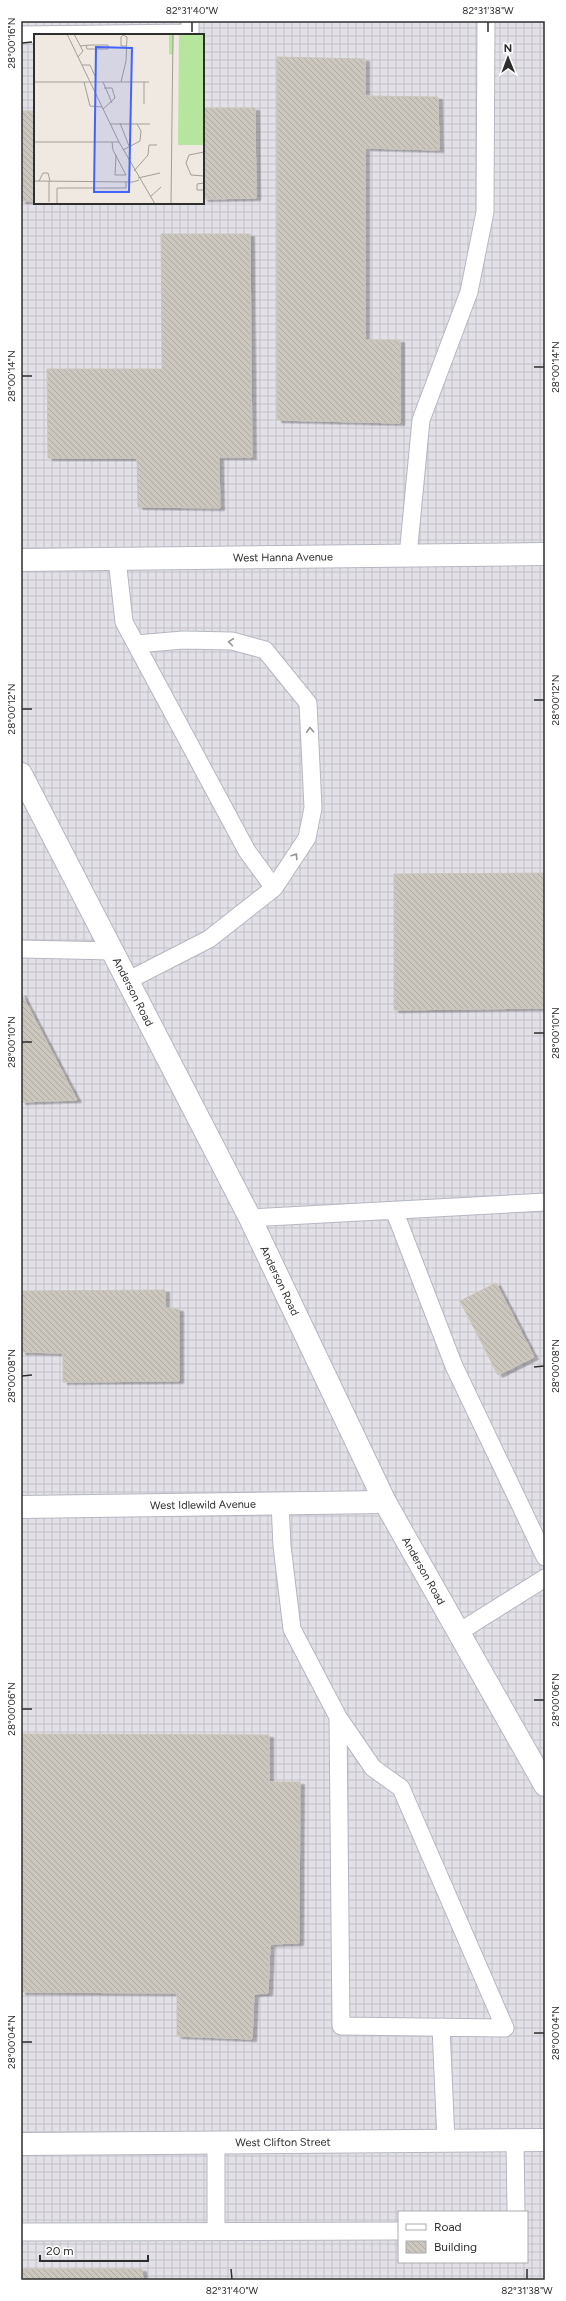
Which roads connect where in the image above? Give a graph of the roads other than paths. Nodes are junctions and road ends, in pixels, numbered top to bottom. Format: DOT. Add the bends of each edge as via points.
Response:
graph roads {
  1 [pos="190,21"];
  2 [pos="486,21"];
  3 [pos="106,34"];
  4 [pos="21,35"];
  5 [pos="34,35"];
  6 [pos="545,554"];
  7 [pos="408,556"];
  8 [pos="117,559"];
  9 [pos="21,560"];
  10 [pos="136,644"];
  11 [pos="21,774"];
  12 [pos="274,888"];
  13 [pos="21,949"];
  14 [pos="114,951"];
  15 [pos="129,980"];
  16 [pos="545,1202"];
  17 [pos="394,1210"];
  18 [pos="250,1218"];
  19 [pos="385,1502"];
  20 [pos="280,1503"];
  21 [pos="21,1507"];
  22 [pos="545,1557"];
  23 [pos="545,1578"];
  24 [pos="459,1632"];
  25 [pos="338,1717"];
  26 [pos="545,1785"];
  27 [pos="441,2028"];
  28 [pos="515,2140"];
  29 [pos="545,2140"];
  30 [pos="446,2141"];
  31 [pos="216,2142"];
  32 [pos="21,2144"];
  33 [pos="516,2211"];
  34 [pos="216,2230"];
  35 [pos="398,2231"];
  36 [pos="21,2232"];
  1 -- 3 [label="lane" via="190,33"];
  2 -- 7 [label="lane" via="485,212 469,292 421,420"];
  4 -- 5 [label="lane"];
  6 -- 7 [label="street, West Hanna Avenue"];
  7 -- 8 [label="street, West Hanna Avenue"];
  8 -- 9 [label="street, West Hanna Avenue"];
  8 -- 10 [label="lane" via="124,622"];
  10 -- 12 [label="lane" via="247,850"];
  12 -- 10 [label="lane, one-way" via="307,838 313,808 308,703 265,650 232,641 183,640"];
  11 -- 14 [label="street, Anderson Road"];
  12 -- 15 [label="lane" via="209,939"];
  13 -- 14 [label="lane"];
  14 -- 15 [label="street, Anderson Road"];
  15 -- 18 [label="street, Anderson Road"];
  16 -- 17 [label="lane"];
  17 -- 18 [label="lane"];
  17 -- 22 [label="lane" via="454,1366"];
  18 -- 19 [label="street, Anderson Road"];
  19 -- 20 [label="street, West Idlewild Avenue"];
  19 -- 24 [label="street, Anderson Road"];
  20 -- 21 [label="street, West Idlewild Avenue"];
  20 -- 25 [label="lane" via="282,1546 292,1629"];
  23 -- 24 [label="lane"];
  24 -- 26 [label="street, Anderson Road"];
  25 -- 27 [label="lane" via="341,2026"];
  25 -- 27 [label="lane" via="373,1768 401,1788 505,2028"];
  27 -- 30 [label="lane"];
  28 -- 29 [label="street, West Clifton Street"];
  28 -- 30 [label="street, West Clifton Street"];
  28 -- 33 [label="lane"];
  30 -- 31 [label="street, West Clifton Street"];
  31 -- 32 [label="street, West Clifton Street"];
  31 -- 34 [label="lane"];
  34 -- 35 [label="lane"];
  34 -- 36 [label="lane"];
}
